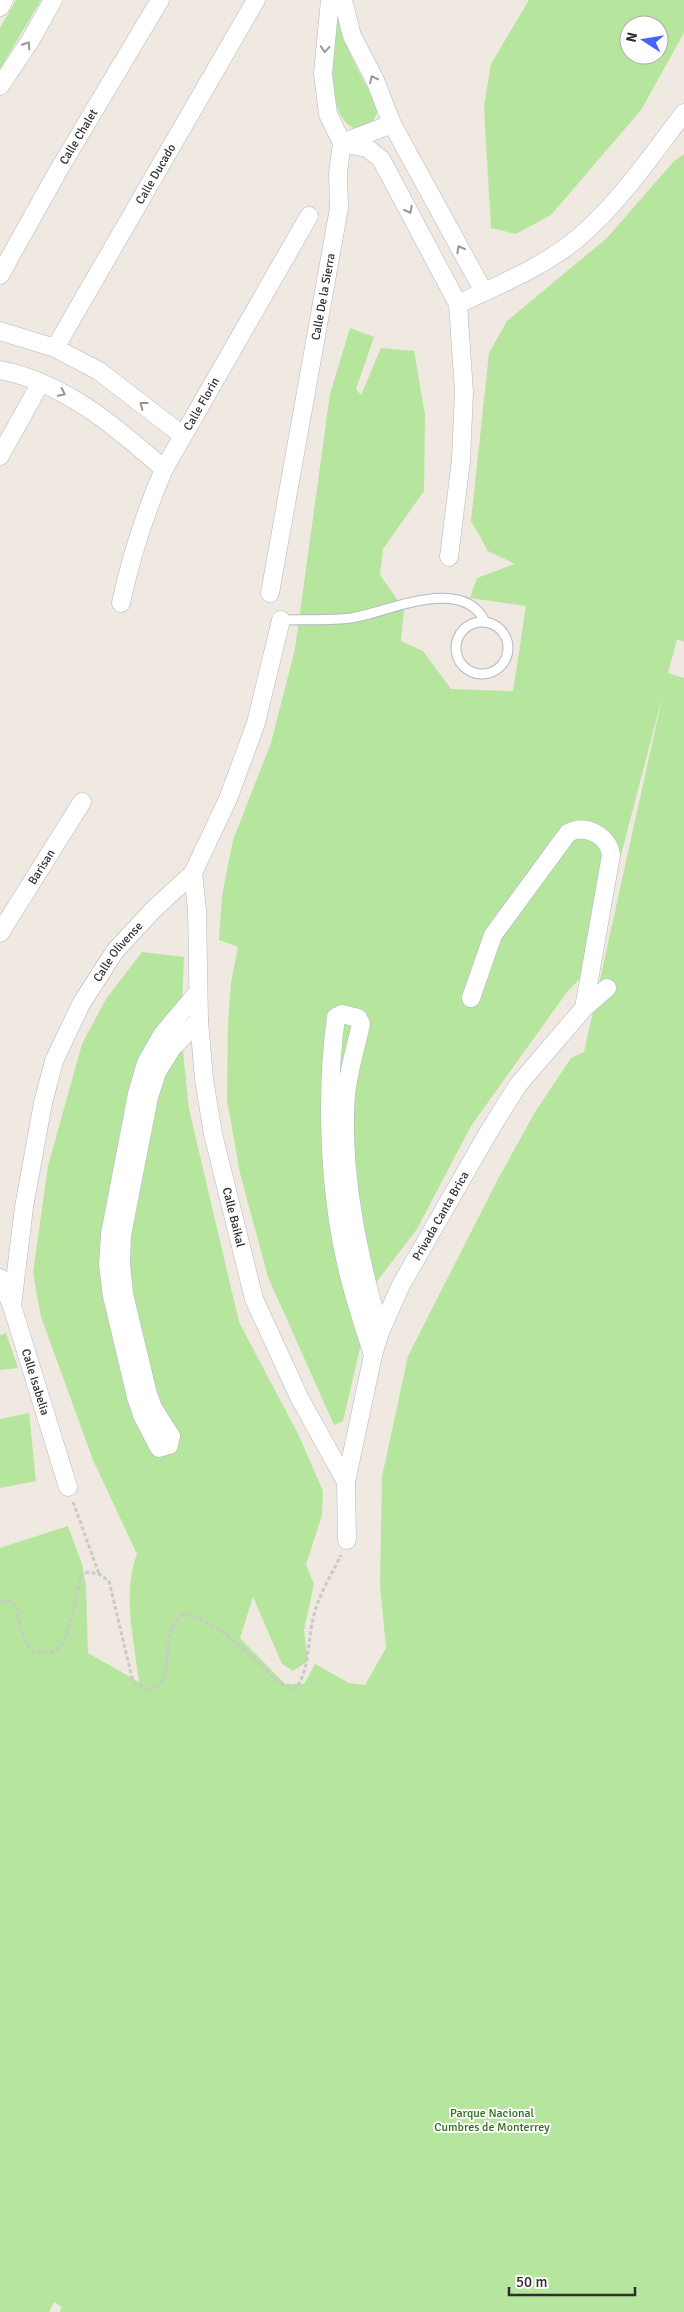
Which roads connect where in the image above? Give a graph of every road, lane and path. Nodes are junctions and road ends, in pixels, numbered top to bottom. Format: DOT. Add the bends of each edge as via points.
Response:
graph roads {
  1 [pos="4,0"];
  2 [pos="53,0"];
  3 [pos="160,0"];
  4 [pos="256,0"];
  5 [pos="330,0"];
  6 [pos="343,0"];
  7 [pos="0,7"];
  8 [pos="0,86"];
  9 [pos="684,113"];
  10 [pos="392,124"];
  11 [pos="342,143"];
  12 [pos="415,169"];
  13 [pos="393,181"];
  14 [pos="309,216"];
  15 [pos="0,275"];
  16 [pos="484,292"];
  17 [pos="458,304"];
  18 [pos="0,331"];
  19 [pos="54,348"];
  20 [pos="0,370"];
  21 [pos="40,384"];
  22 [pos="182,435"];
  23 [pos="0,456"];
  24 [pos="164,469"];
  25 [pos="449,557"];
  26 [pos="270,593"];
  27 [pos="121,602"];
  28 [pos="282,620"];
  29 [pos="485,622"];
  30 [pos="82,802"];
  31 [pos="193,872"];
  32 [pos="0,933"];
  33 [pos="607,988"];
  34 [pos="198,992"];
  35 [pos="471,998"];
  36 [pos="584,1008"];
  37 [pos="199,1020"];
  38 [pos="0,1278"];
  39 [pos="12,1306"];
  40 [pos="380,1332"];
  41 [pos="373,1355"];
  42 [pos="346,1482"];
  43 [pos="68,1487"];
  44 [pos="347,1540"];
  45 [pos="99,1574"];
  46 [pos="0,1602"];
  1 -- 7 [label="street"];
  8 -- 2 [label="street, one-way"];
  3 -- 15 [label="street, Calle Chalet"];
  4 -- 19 [label="street, Calle Ducado"];
  5 -- 11 [label="street, one-way" via="325,93 328,114"];
  10 -- 6 [label="street, one-way" via="352,36"];
  9 -- 16 [label="street" via="626,191 578,238 529,270"];
  10 -- 11 [label="street"];
  10 -- 12 [label="street"];
  11 -- 13 [label="street" via="374,152"];
  11 -- 26 [label="street, Calle De la Sierra" via="338,173 339,208"];
  12 -- 13 [label="street"];
  16 -- 12 [label="street, one-way"];
  13 -- 17 [label="street, one-way"];
  14 -- 22 [label="street, Calle Florin"];
  16 -- 17 [label="street"];
  17 -- 25 [label="street" via="464,392 462,450"];
  18 -- 19 [label="street"];
  22 -- 19 [label="street, one-way" via="99,371"];
  20 -- 21 [label="street"];
  21 -- 23 [label="street"];
  21 -- 24 [label="street, one-way" via="85,406 123,433"];
  22 -- 24 [label="street, Calle Florin"];
  24 -- 27 [label="street, Calle Florin" via="146,511"];
  28 -- 29 [label="lane" via="351,618 412,601 445,598 469,604 482,614"];
  28 -- 31 [label="street, Calle Olivense" via="256,723 228,799"];
  29 -- 29 [label="lane" via="469,625 456,645 458,661 478,674 494,672 501,667 508,652 500,629"];
  30 -- 32 [label="street, Barisan"];
  31 -- 34 [label="street, Calle Baikal"];
  31 -- 39 [label="street, Calle Olivense" via="115,951 65,1035 43,1103 24,1206"];
  33 -- 36 [label="street, Privada Canta Brica"];
  34 -- 37 [label="street, Calle Baikal"];
  34 -- 37 [label="street" via="162,1036 146,1064 137,1094 110,1234 108,1264 112,1296 136,1398 158,1448 169,1445 171,1436 153,1408 146,1385 124,1294 122,1235 149,1097 157,1072 172,1048"];
  35 -- 36 [label="street" via="493,935 568,833 584,829 605,838 611,855"];
  36 -- 40 [label="street, Privada Canta Brica" via="518,1085 417,1256"];
  37 -- 42 [label="street, Calle Baikal" via="213,1134 254,1299 299,1397"];
  38 -- 39 [label="street, Calle Isabelia"];
  39 -- 43 [label="street, Calle Isabelia"];
  40 -- 41 [label="street, Privada Canta Brica"];
  40 -- 41 [label="street" via="357,1240 346,1140 346,1095 362,1024 358,1018 342,1014 336,1017 331,1054 331,1141 342,1243"];
  41 -- 42 [label="street, Privada Canta Brica"];
  42 -- 44 [label="street, Calle Baikal"];
  43 -- 45 [label="path"];
  44 -- 45 [label="path" via="314,1612 304,1677 296,1688 290,1688 273,1677 221,1632 195,1616 184,1614 173,1623 167,1674 160,1685 148,1690 133,1682 108,1581"];
  45 -- 46 [label="path" via="88,1572 81,1576 68,1628 56,1650 41,1653 30,1650 21,1630 16,1606 7,1600"];
}
